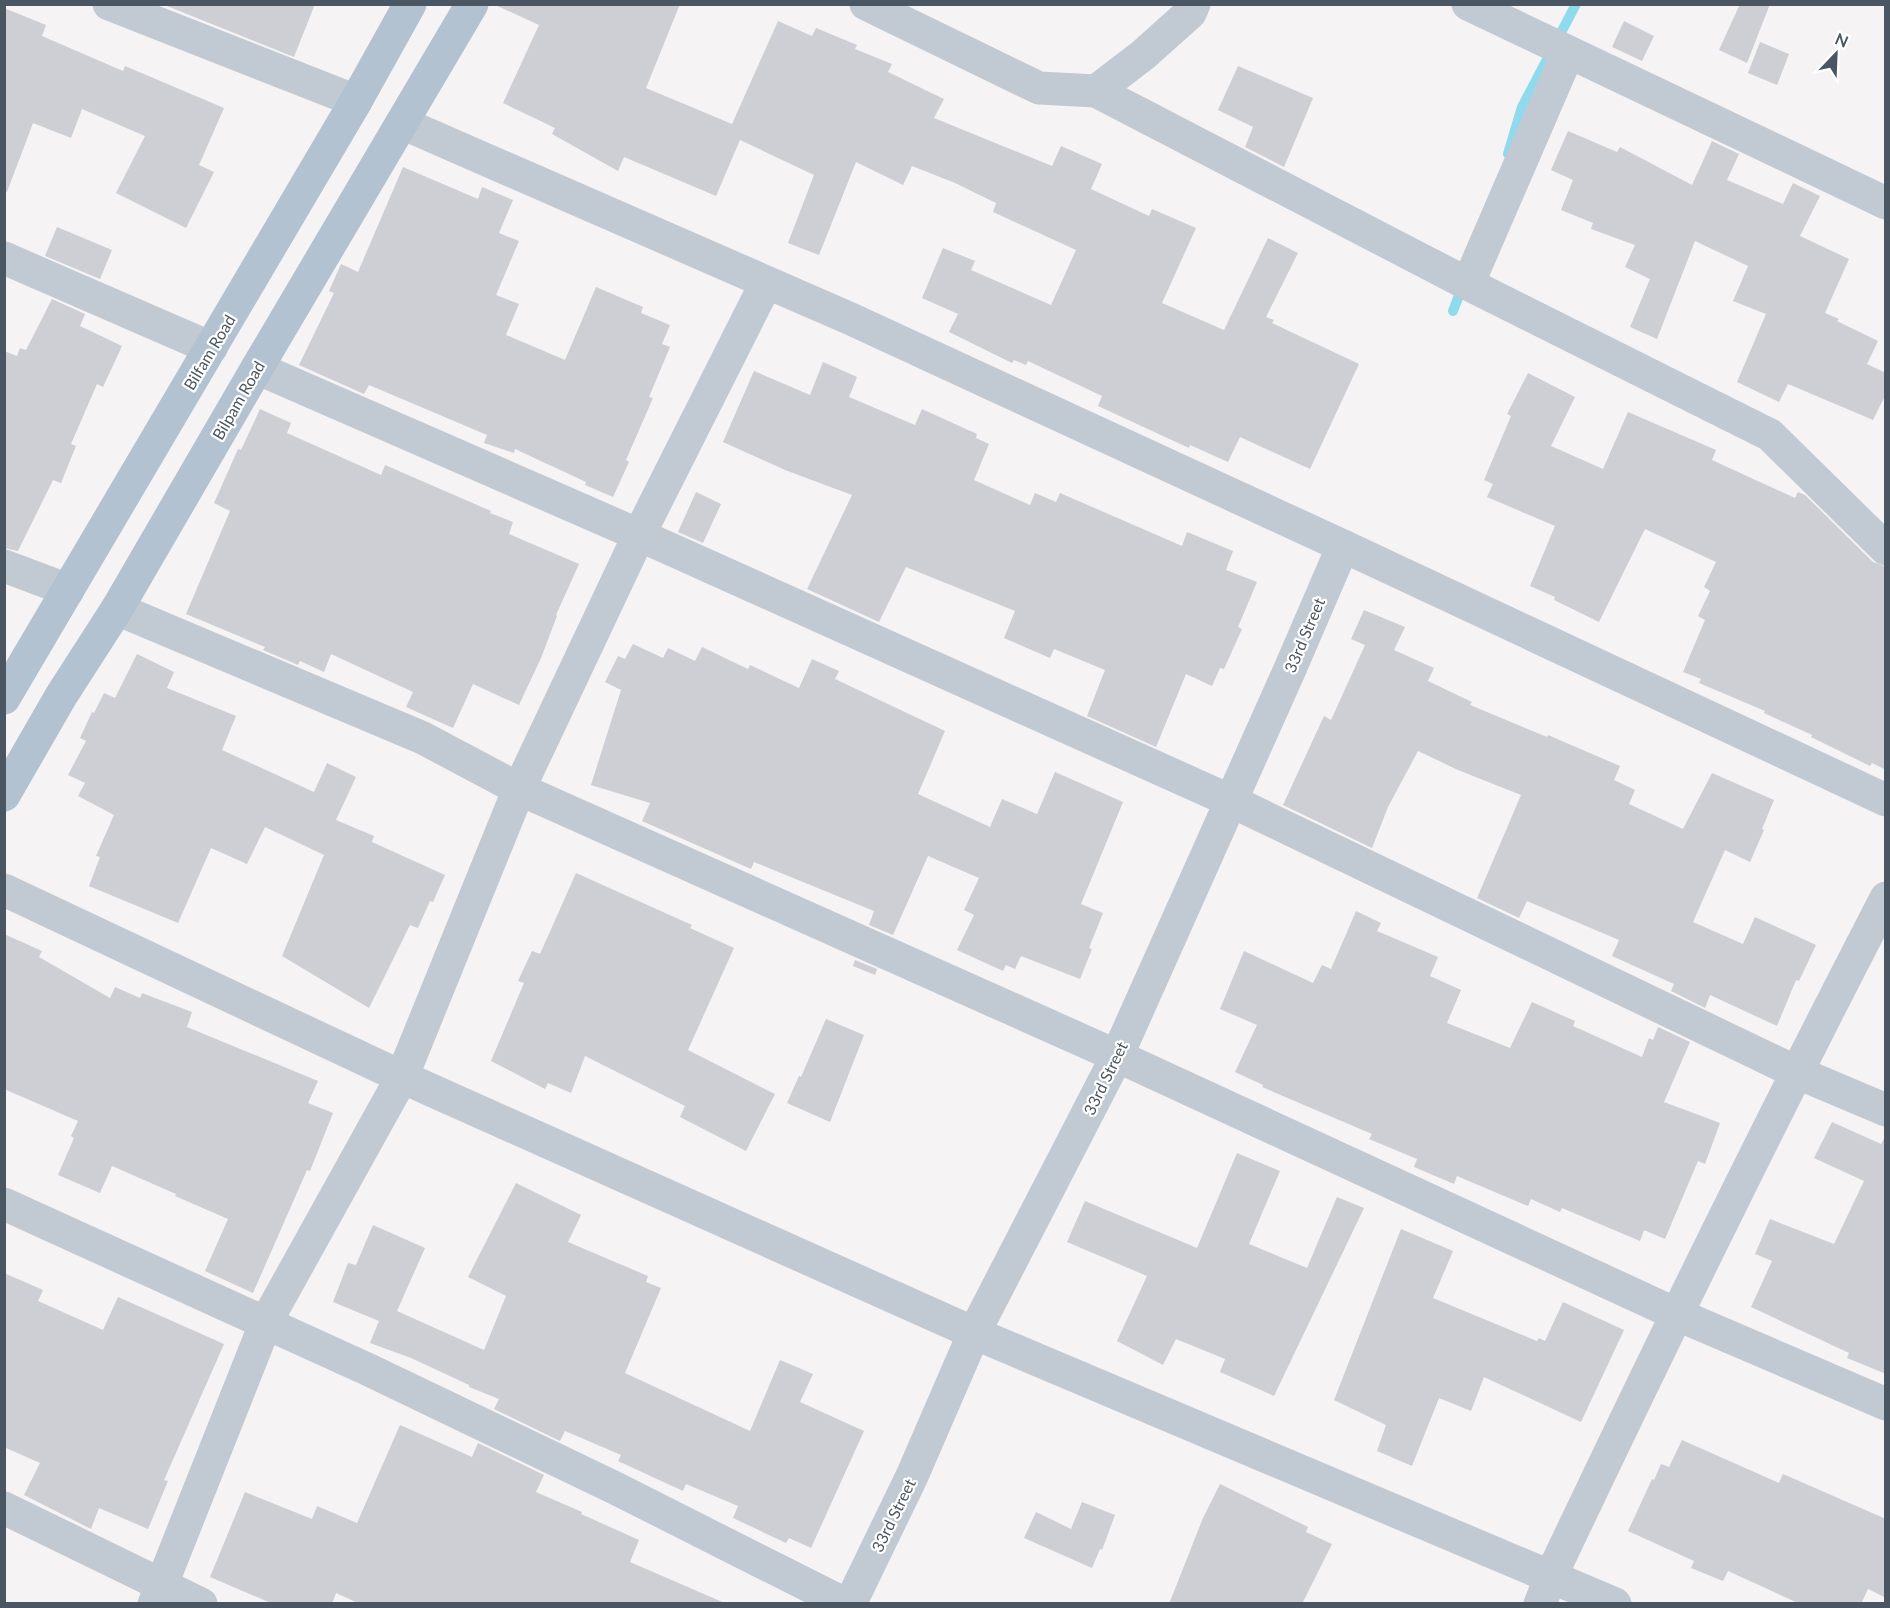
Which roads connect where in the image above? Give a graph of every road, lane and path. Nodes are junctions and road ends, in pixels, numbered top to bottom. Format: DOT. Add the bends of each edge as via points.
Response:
graph roads {
  1 [pos="109,4"];
  2 [pos="410,4"];
  3 [pos="472,4"];
  4 [pos="866,4"];
  5 [pos="1194,4"];
  6 [pos="1468,4"];
  7 [pos="1568,53"];
  8 [pos="1096,91"];
  9 [pos="356,101"];
  10 [pos="402,123"];
  11 [pos="1886,202"];
  12 [pos="4,258"];
  13 [pos="766,283"];
  14 [pos="1468,285"];
  15 [pos="212,348"];
  16 [pos="257,368"];
  17 [pos="639,535"];
  18 [pos="1343,546"];
  19 [pos="1886,549"];
  20 [pos="4,566"];
  21 [pos="68,590"];
  22 [pos="117,609"];
  23 [pos="4,698"];
  24 [pos="519,789"];
  25 [pos="4,795"];
  26 [pos="1886,800"];
  27 [pos="1231,801"];
  28 [pos="4,890"];
  29 [pos="1886,898"];
  30 [pos="1117,1056"];
  31 [pos="1796,1072"];
  32 [pos="402,1077"];
  33 [pos="1886,1110"];
  34 [pos="4,1204"];
  35 [pos="1676,1314"];
  36 [pos="266,1322"];
  37 [pos="974,1333"];
  38 [pos="1886,1404"];
  39 [pos="4,1508"];
  40 [pos="1546,1590"];
  41 [pos="158,1594"];
  42 [pos="201,1604"];
  43 [pos="845,1604"];
  44 [pos="850,1604"];
  45 [pos="1615,1604"];
  1 -- 9 [label="street"];
  2 -- 9 [label="main road, Bilfam Road"];
  3 -- 10 [label="main road, Bilpam Road"];
  4 -- 8 [label="street" via="1039,88"];
  5 -- 8 [label="street" via="1190,13 1143,56"];
  6 -- 7 [label="street"];
  7 -- 11 [label="street"];
  7 -- 14 [label="street"];
  8 -- 14 [label="street"];
  9 -- 15 [label="main road, Bilfam Road"];
  10 -- 13 [label="street"];
  10 -- 16 [label="main road, Bilpam Road"];
  12 -- 15 [label="street"];
  13 -- 17 [label="street"];
  13 -- 18 [label="street"];
  14 -- 19 [label="street" via="1770,435"];
  15 -- 21 [label="main road, Bilfam Road"];
  16 -- 17 [label="street"];
  16 -- 22 [label="main road, Bilpam Road"];
  17 -- 24 [label="street"];
  17 -- 27 [label="street"];
  18 -- 26 [label="street"];
  18 -- 27 [label="street, 33rd Street"];
  20 -- 21 [label="street"];
  21 -- 23 [label="main road, Bilfam Road"];
  22 -- 24 [label="street" via="423,738"];
  22 -- 25 [label="main road, Bilpam Road"];
  24 -- 30 [label="street"];
  24 -- 32 [label="street"];
  27 -- 30 [label="street, 33rd Street"];
  27 -- 31 [label="street"];
  28 -- 32 [label="street"];
  29 -- 31 [label="street"];
  30 -- 35 [label="street"];
  30 -- 37 [label="street, 33rd Street"];
  31 -- 33 [label="street"];
  31 -- 35 [label="street"];
  32 -- 36 [label="street"];
  32 -- 37 [label="street"];
  34 -- 36 [label="street"];
  35 -- 38 [label="street"];
  35 -- 40 [label="street"];
  36 -- 41 [label="street"];
  36 -- 43 [label="street" via="602,1482"];
  37 -- 40 [label="street"];
  37 -- 44 [label="street, 33rd Street" via="912,1476"];
  39 -- 41 [label="street"];
  40 -- 45 [label="street"];
  41 -- 42 [label="street"];
}
